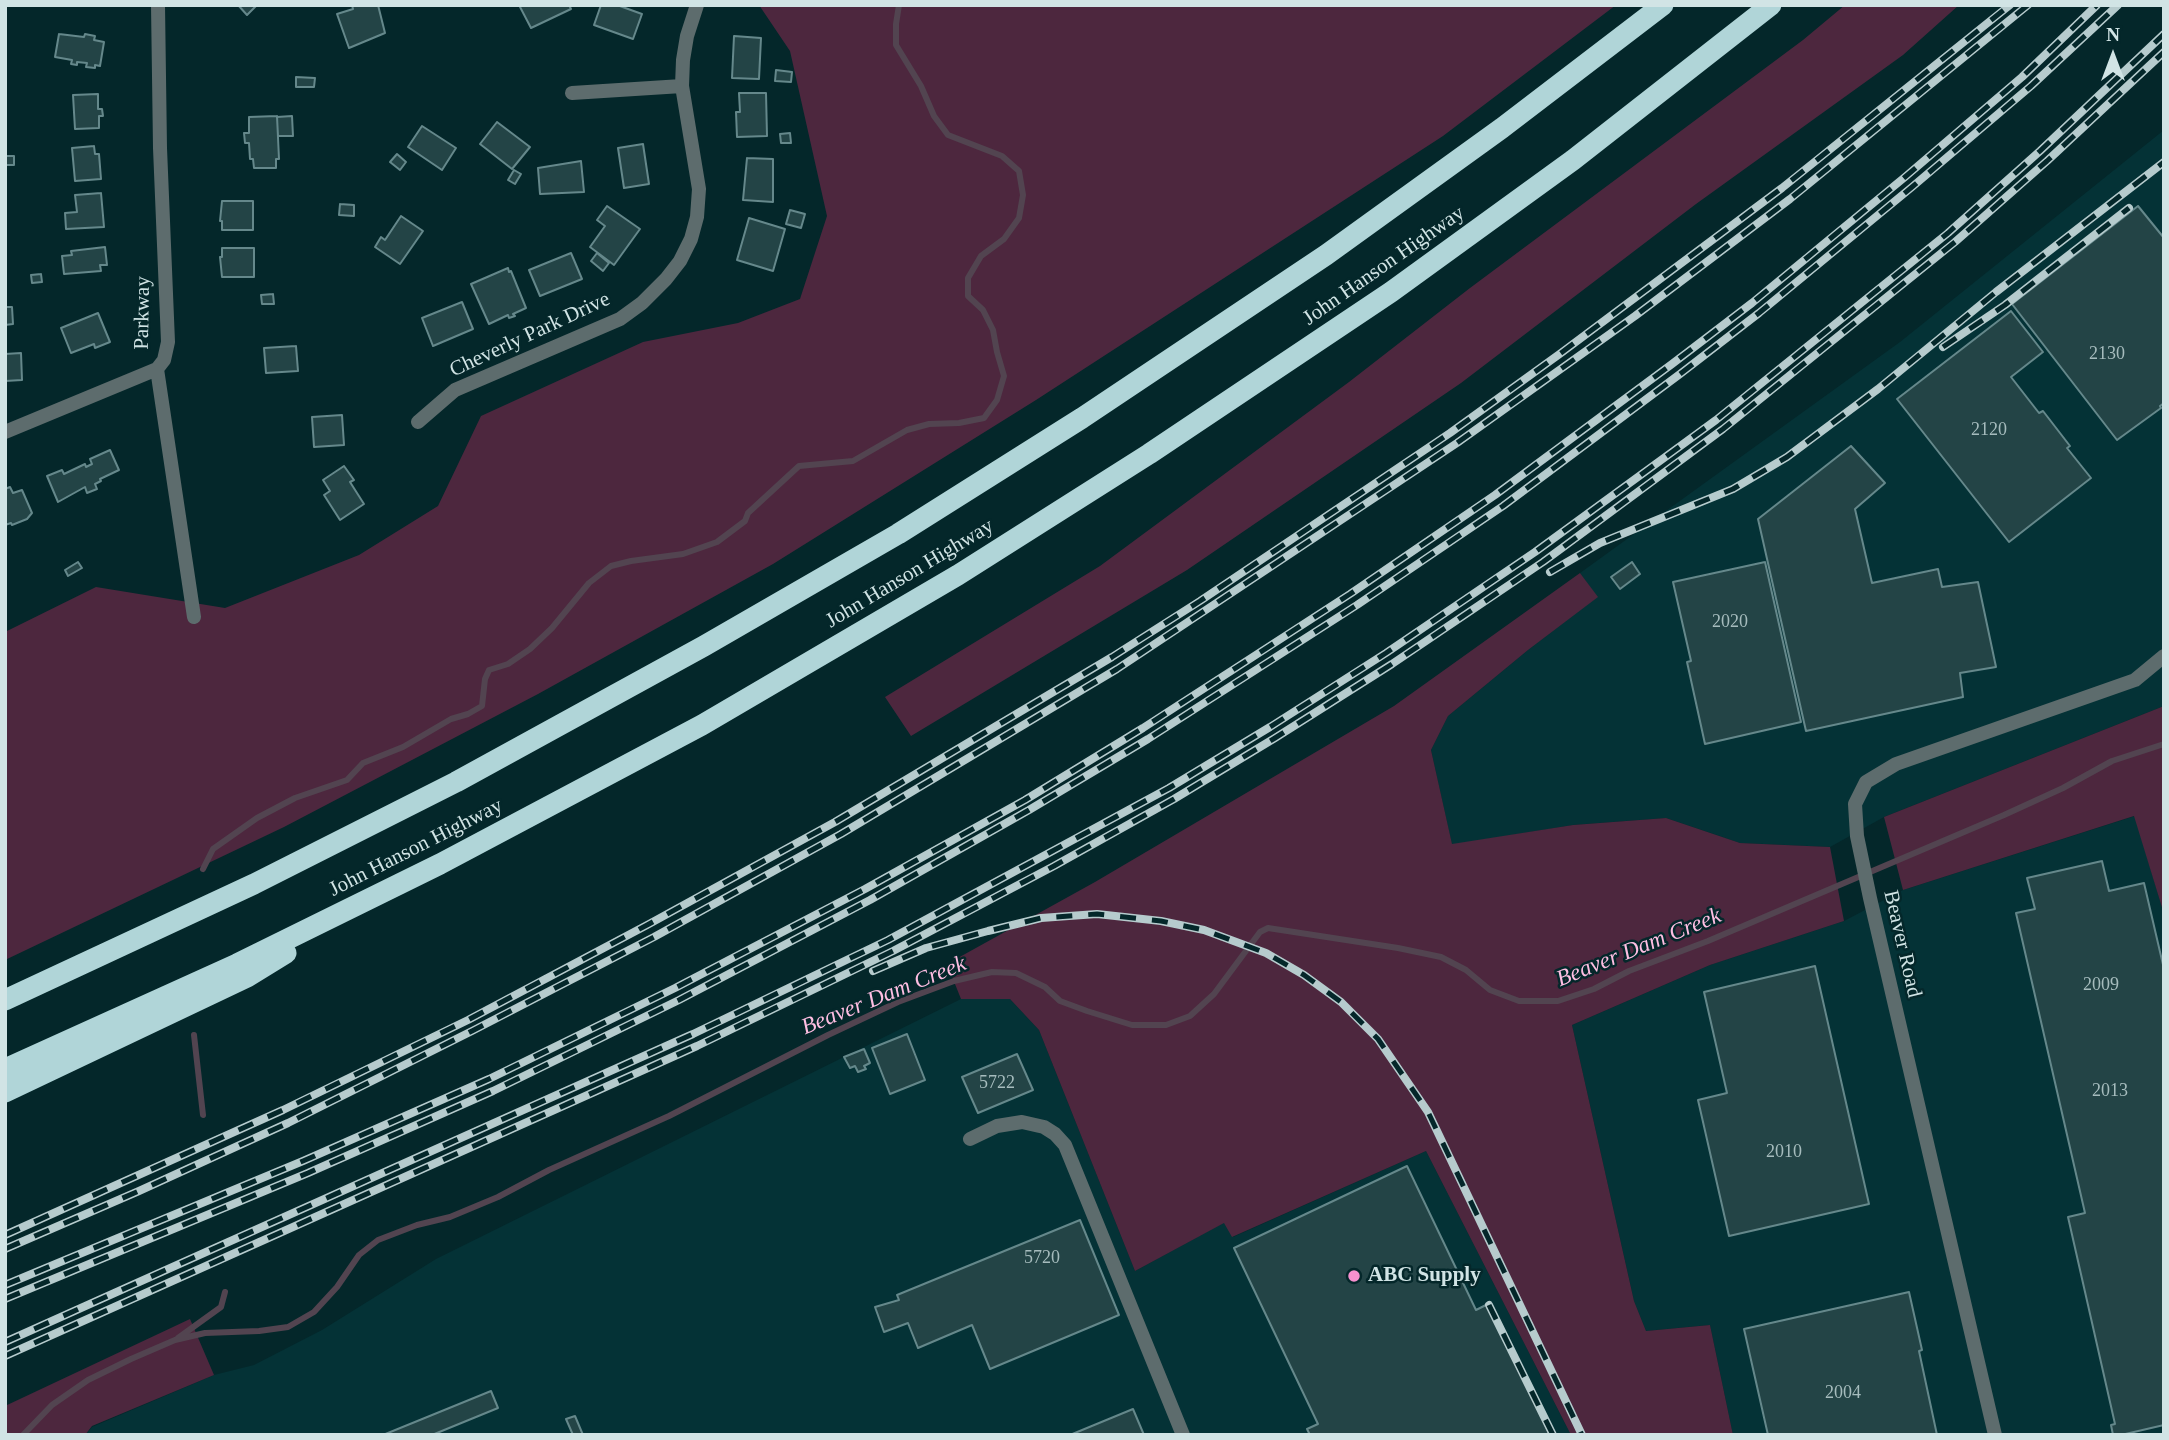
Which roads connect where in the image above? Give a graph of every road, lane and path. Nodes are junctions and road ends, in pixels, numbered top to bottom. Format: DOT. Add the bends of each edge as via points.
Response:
graph roads {
  1 [pos="158,5"];
  2 [pos="697,5"];
  3 [pos="1663,5"];
  4 [pos="1771,5"];
  5 [pos="682,86"];
  6 [pos="572,93"];
  7 [pos="157,369"];
  8 [pos="418,422"];
  9 [pos="5,432"];
  10 [pos="194,617"];
  11 [pos="2164,656"];
  12 [pos="373,898"];
  13 [pos="5,1000"];
  14 [pos="5,1069"];
  15 [pos="5,1092"];
  16 [pos="970,1139"];
  17 [pos="1183,1435"];
  18 [pos="1995,1435"];
  1 -- 7 [label="street, Parkway" via="168,342"];
  2 -- 5 [label="street, Cheverly Park Drive" via="687,36"];
  3 -- 13 [label="highway, John Hanson Highway" via="1326,255 1072,425 898,534 456,782 254,884"];
  4 -- 12 [label="highway, John Hanson Highway" via="1458,245 1074,502 702,725"];
  5 -- 6 [label="street"];
  5 -- 8 [label="street, Cheverly Park Drive" via="699,189 691,239 666,279 620,319 455,390"];
  7 -- 9 [label="street"];
  7 -- 10 [label="street, Parkway"];
  11 -- 18 [label="street, Beaver Road" via="2135,680 1896,764 1861,788 1855,804 1870,898"];
  12 -- 14 [label="highway, John Hanson Highway"];
  12 -- 15 [label="highway" via="247,977"];
  16 -- 17 [label="street" via="997,1126 1022,1122 1044,1127 1065,1144"];
}
